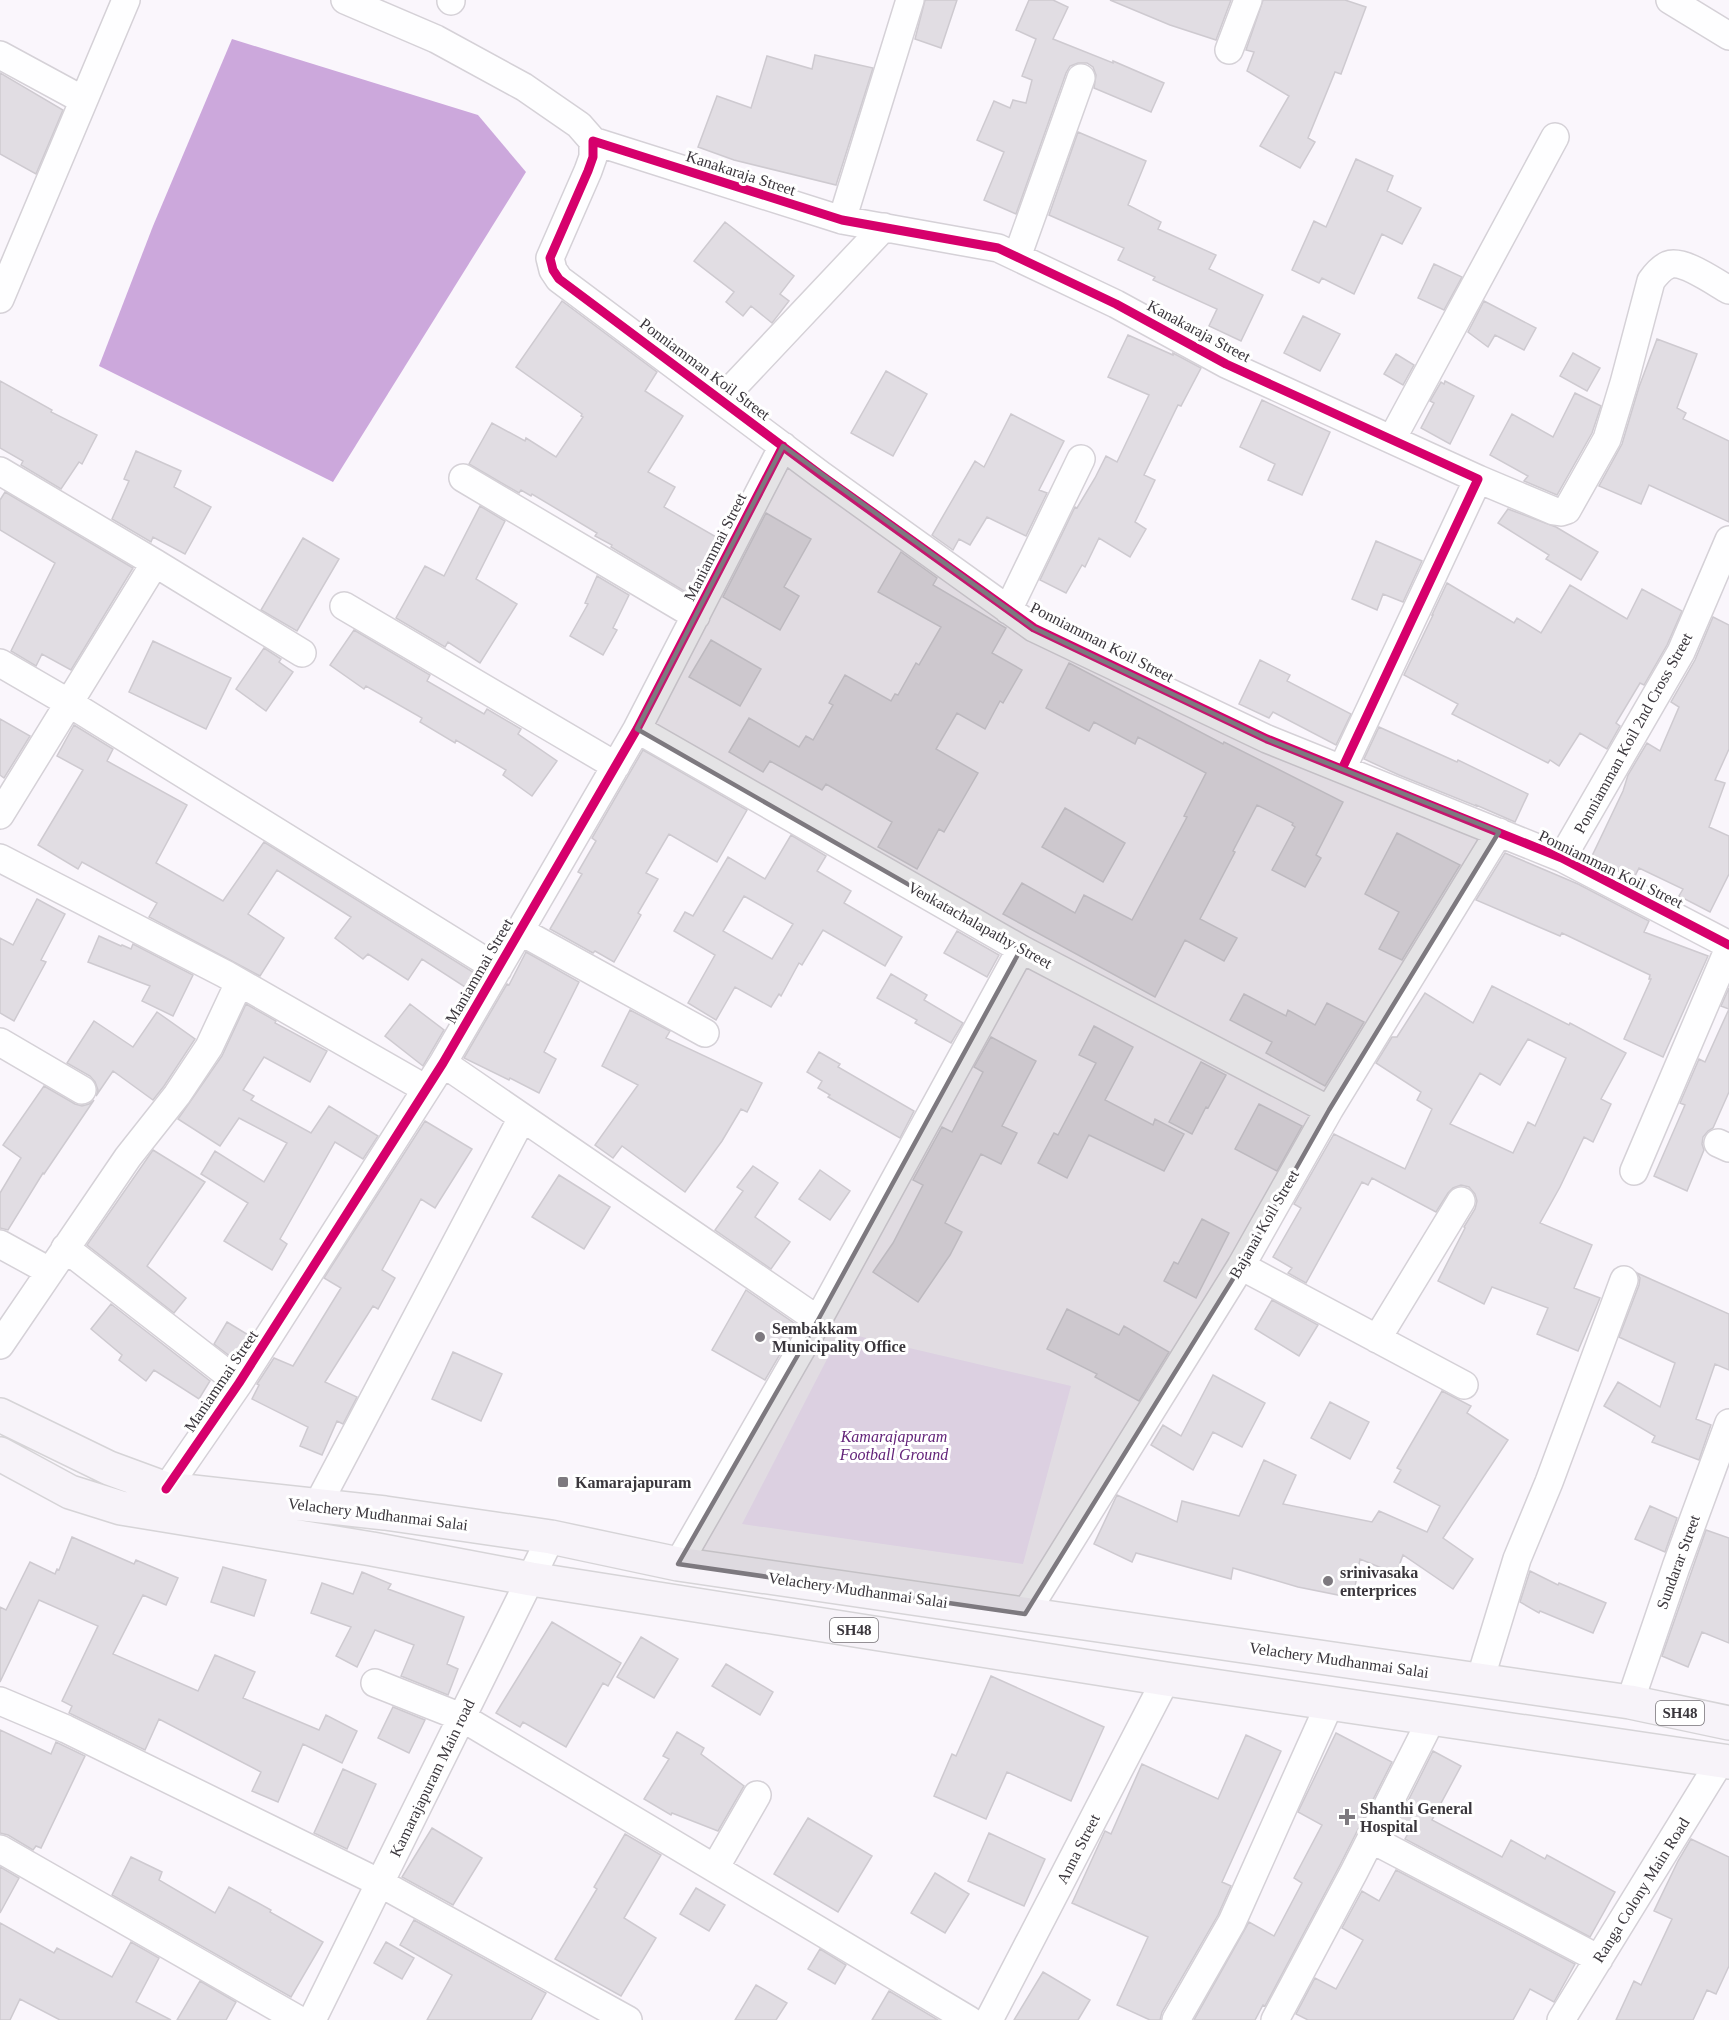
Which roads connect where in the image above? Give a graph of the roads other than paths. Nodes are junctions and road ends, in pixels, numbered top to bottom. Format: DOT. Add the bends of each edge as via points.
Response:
graph roads {
  1 [pos="126,0"];
  2 [pos="345,0"];
  3 [pos="910,0"];
  4 [pos="1248,0"];
  5 [pos="1670,0"];
  6 [pos="1729,36"];
  7 [pos="1229,50"];
  8 [pos="0,55"];
  9 [pos="1081,78"];
  10 [pos="84,100"];
  11 [pos="1555,137"];
  12 [pos="593,141"];
  13 [pos="842,220"];
  14 [pos="884,227"];
  15 [pos="1017,257"];
  16 [pos="1729,290"];
  17 [pos="0,299"];
  18 [pos="721,400"];
  19 [pos="1392,439"];
  20 [pos="783,446"];
  21 [pos="1081,459"];
  22 [pos="0,471"];
  23 [pos="463,478"];
  24 [pos="1479,479"];
  25 [pos="1729,540"];
  26 [pos="155,563"];
  27 [pos="344,606"];
  28 [pos="1008,610"];
  29 [pos="696,616"];
  30 [pos="302,653"];
  31 [pos="0,663"];
  32 [pos="69,703"];
  33 [pos="638,729"];
  34 [pos="616,766"];
  35 [pos="1342,769"];
  36 [pos="0,815"];
  37 [pos="1498,832"];
  38 [pos="0,858"];
  39 [pos="1562,858"];
  40 [pos="520,931"];
  41 [pos="1729,947"];
  42 [pos="1021,949"];
  43 [pos="498,969"];
  44 [pos="239,983"];
  45 [pos="705,1033"];
  46 [pos="0,1042"];
  47 [pos="443,1063"];
  48 [pos="426,1089"];
  49 [pos="82,1090"];
  50 [pos="1329,1110"];
  51 [pos="522,1118"];
  52 [pos="1634,1171"];
  53 [pos="1461,1202"];
  54 [pos="0,1244"];
  55 [pos="65,1248"];
  56 [pos="1240,1266"];
  57 [pos="49,1271"];
  58 [pos="1624,1280"];
  59 [pos="818,1320"];
  60 [pos="1377,1339"];
  61 [pos="0,1345"];
  62 [pos="239,1383"];
  63 [pos="1464,1385"];
  64 [pos="0,1415"];
  65 [pos="1729,1423"];
  66 [pos="0,1454"];
  67 [pos="166,1489"];
  68 [pos="317,1506"];
  69 [pos="551,1537"];
  70 [pos="678,1564"];
  71 [pos="531,1580"];
  72 [pos="1025,1614"];
  73 [pos="1166,1679"];
  74 [pos="1480,1680"];
  75 [pos="375,1683"];
  76 [pos="0,1701"];
  77 [pos="1630,1702"];
  78 [pos="1330,1703"];
  79 [pos="461,1718"];
  80 [pos="1431,1718"];
  81 [pos="1729,1723"];
  82 [pos="1725,1761"];
  83 [pos="757,1795"];
  84 [pos="1371,1839"];
  85 [pos="0,1849"];
  86 [pos="714,1868"];
  87 [pos="380,1883"];
  88 [pos="1599,1959"];
  89 [pos="299,2020"];
  90 [pos="312,2020"];
  91 [pos="628,2020"];
  92 [pos="969,2020"];
  93 [pos="989,2020"];
  94 [pos="1176,2020"];
  95 [pos="1275,2020"];
  96 [pos="1561,2020"];
  1 -- 10 [label="street"];
  2 -- 12 [label="street" via="436,39 524,87 579,125"];
  3 -- 13 [label="street"];
  4 -- 7 [label="street"];
  5 -- 6 [label="street"];
  8 -- 10 [label="street"];
  9 -- 15 [label="street"];
  10 -- 17 [label="street"];
  11 -- 19 [label="street"];
  12 -- 13 [label="street, Kanakaraja Street"];
  12 -- 18 [label="street, Ponniamman Koil Street" via="588,171 550,258 553,270"];
  13 -- 14 [label="street, Kanakaraja Street"];
  14 -- 15 [label="street, Kanakaraja Street" via="998,248"];
  14 -- 18 [label="street"];
  15 -- 19 [label="street, Kanakaraja Street" via="1116,304 1226,364"];
  16 -- 24 [label="street, Kanakaraja Street" via="1686,266 1671,263 1651,281 1607,439 1567,510 1554,511"];
  18 -- 20 [label="street, Ponniamman Koil Street"];
  19 -- 24 [label="street, Kanakaraja Street"];
  20 -- 28 [label="street, Ponniamman Koil Street"];
  20 -- 29 [label="street, Maniammai Street"];
  21 -- 28 [label="street"];
  22 -- 26 [label="street"];
  23 -- 29 [label="street"];
  24 -- 35 [label="street"];
  25 -- 39 [label="street, Ponniamman Koil 2nd Cross Street" via="1681,652"];
  26 -- 30 [label="street"];
  26 -- 32 [label="street"];
  27 -- 34 [label="street"];
  28 -- 35 [label="street, Ponniamman Koil Street" via="1034,628 1267,739"];
  29 -- 33 [label="street, Maniammai Street"];
  31 -- 32 [label="street"];
  32 -- 36 [label="street"];
  32 -- 43 [label="street"];
  33 -- 34 [label="street, Maniammai Street"];
  33 -- 42 [label="street, Venkatachalapathy Street"];
  34 -- 40 [label="street, Maniammai Street"];
  35 -- 37 [label="street, Ponniamman Koil Street"];
  37 -- 39 [label="street, Ponniamman Koil Street"];
  37 -- 50 [label="street, Bajanai Koil Street"];
  38 -- 44 [label="street"];
  39 -- 41 [label="street, Ponniamman Koil Street"];
  40 -- 43 [label="street, Maniammai Street"];
  40 -- 45 [label="street"];
  41 -- 52 [label="street"];
  42 -- 50 [label="street, Venkatachalapathy Street"];
  42 -- 59 [label="street"];
  43 -- 47 [label="street, Maniammai Street"];
  44 -- 48 [label="street"];
  44 -- 55 [label="street" via="209,1047"];
  46 -- 49 [label="street"];
  47 -- 48 [label="street, Maniammai Street"];
  47 -- 51 [label="street"];
  48 -- 62 [label="street, Maniammai Street"];
  50 -- 56 [label="street, Bajanai Koil Street"];
  51 -- 59 [label="street"];
  51 -- 68 [label="street"];
  53 -- 60 [label="street"];
  54 -- 57 [label="street"];
  55 -- 57 [label="street"];
  55 -- 62 [label="street"];
  56 -- 60 [label="street"];
  56 -- 72 [label="street, Bajanai Koil Street"];
  57 -- 61 [label="street"];
  58 -- 74 [label="street" via="1517,1559"];
  59 -- 70 [label="street"];
  60 -- 63 [label="street"];
  62 -- 67 [label="street, Maniammai Street"];
  64 -- 67 [label="main road, Velachery Mudhanmai Salai / SH48" via="109,1468"];
  65 -- 77 [label="street, Sundarar Street"];
  66 -- 71 [label="main road, Velachery Mudhanmai Salai / SH48" via="70,1492 121,1508 372,1549"];
  67 -- 68 [label="main road, Velachery Mudhanmai Salai / SH48"];
  68 -- 69 [label="main road, Velachery Mudhanmai Salai / SH48"];
  69 -- 70 [label="main road, Velachery Mudhanmai Salai / SH48"];
  69 -- 71 [label="street, Kamarajapuram Main road"];
  70 -- 72 [label="main road, Velachery Mudhanmai Salai / SH48"];
  71 -- 73 [label="main road, Velachery Mudhanmai Salai / SH48"];
  71 -- 79 [label="street, Kamarajapuram Main road"];
  72 -- 74 [label="main road, Velachery Mudhanmai Salai / SH48"];
  73 -- 78 [label="main road, Velachery Mudhanmai Salai / SH48"];
  73 -- 93 [label="street, Anna Street"];
  74 -- 77 [label="main road, Velachery Mudhanmai Salai / SH48"];
  75 -- 79 [label="street"];
  76 -- 87 [label="street" via="66,1729"];
  77 -- 81 [label="main road, Velachery Mudhanmai Salai / SH48"];
  78 -- 80 [label="main road, Velachery Mudhanmai Salai / SH48"];
  78 -- 94 [label="street" via="1232,1922"];
  79 -- 86 [label="street"];
  79 -- 87 [label="street, Kamarajapuram Main road"];
  80 -- 82 [label="main road, Velachery Mudhanmai Salai / SH48"];
  80 -- 84 [label="street"];
  82 -- 88 [label="street, Ranga Colony Main Road"];
  83 -- 86 [label="street"];
  84 -- 88 [label="street"];
  84 -- 95 [label="street"];
  85 -- 89 [label="street"];
  86 -- 92 [label="street"];
  87 -- 90 [label="street, Kamarajapuram Main road"];
  87 -- 91 [label="street"];
  88 -- 96 [label="street, Ranga Colony Main Road"];
}
